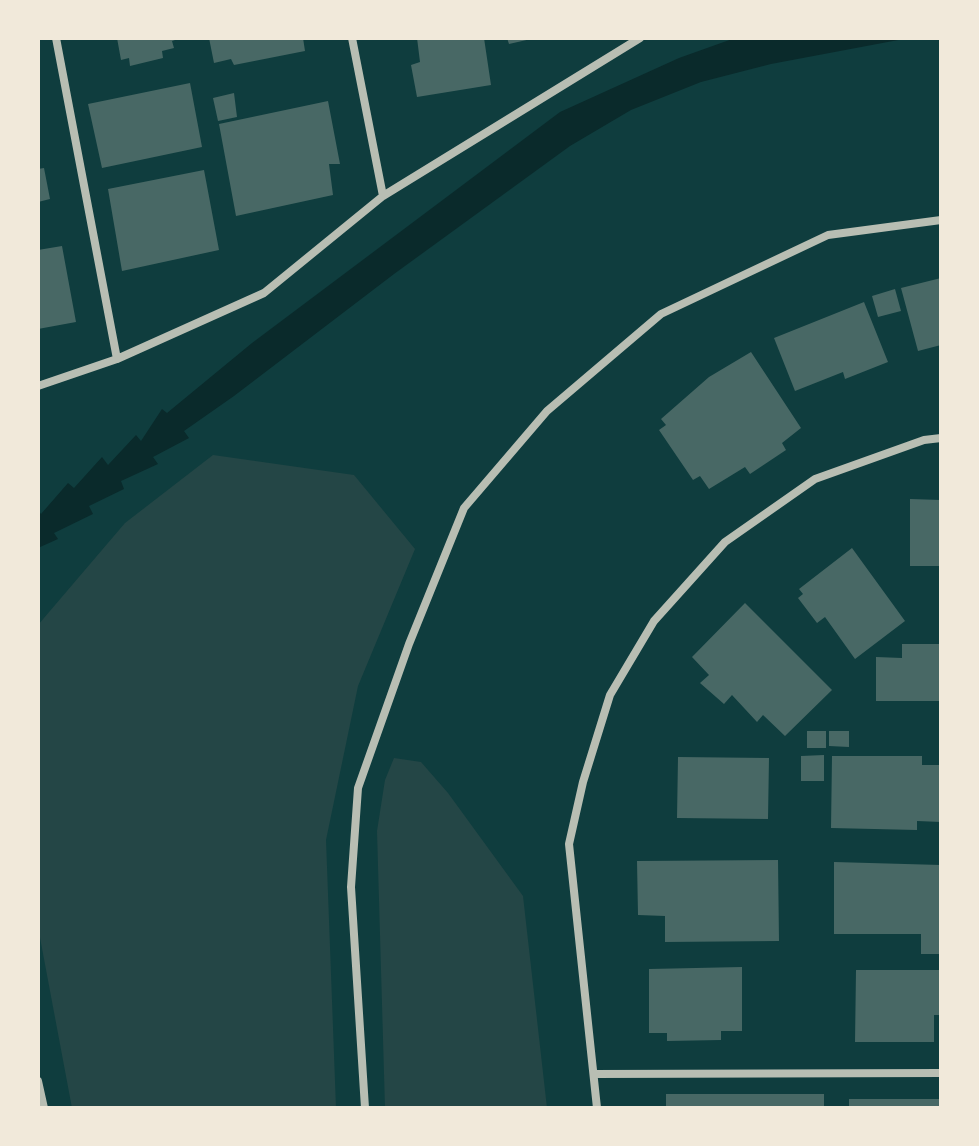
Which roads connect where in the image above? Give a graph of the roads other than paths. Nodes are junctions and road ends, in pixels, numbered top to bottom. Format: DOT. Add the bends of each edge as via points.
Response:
graph roads {
  1 [pos="56,38"];
  2 [pos="352,38"];
  3 [pos="640,38"];
  4 [pos="383,196"];
  5 [pos="941,220"];
  6 [pos="117,359"];
  7 [pos="38,386"];
  8 [pos="941,438"];
  9 [pos="941,1073"];
  10 [pos="594,1074"];
  11 [pos="38,1081"];
  12 [pos="44,1108"];
  13 [pos="365,1108"];
  14 [pos="597,1108"];
  1 -- 6 [label="street"];
  2 -- 4 [label="street"];
  3 -- 4 [label="street"];
  4 -- 6 [label="street" via="264,293"];
  5 -- 13 [label="street" via="828,235 661,314 547,411 464,508 358,788 351,887"];
  6 -- 7 [label="street"];
  8 -- 10 [label="street" via="815,479 725,542 654,621 610,695 569,844"];
  9 -- 10 [label="street"];
  10 -- 14 [label="street"];
  11 -- 12 [label="street"];
}
